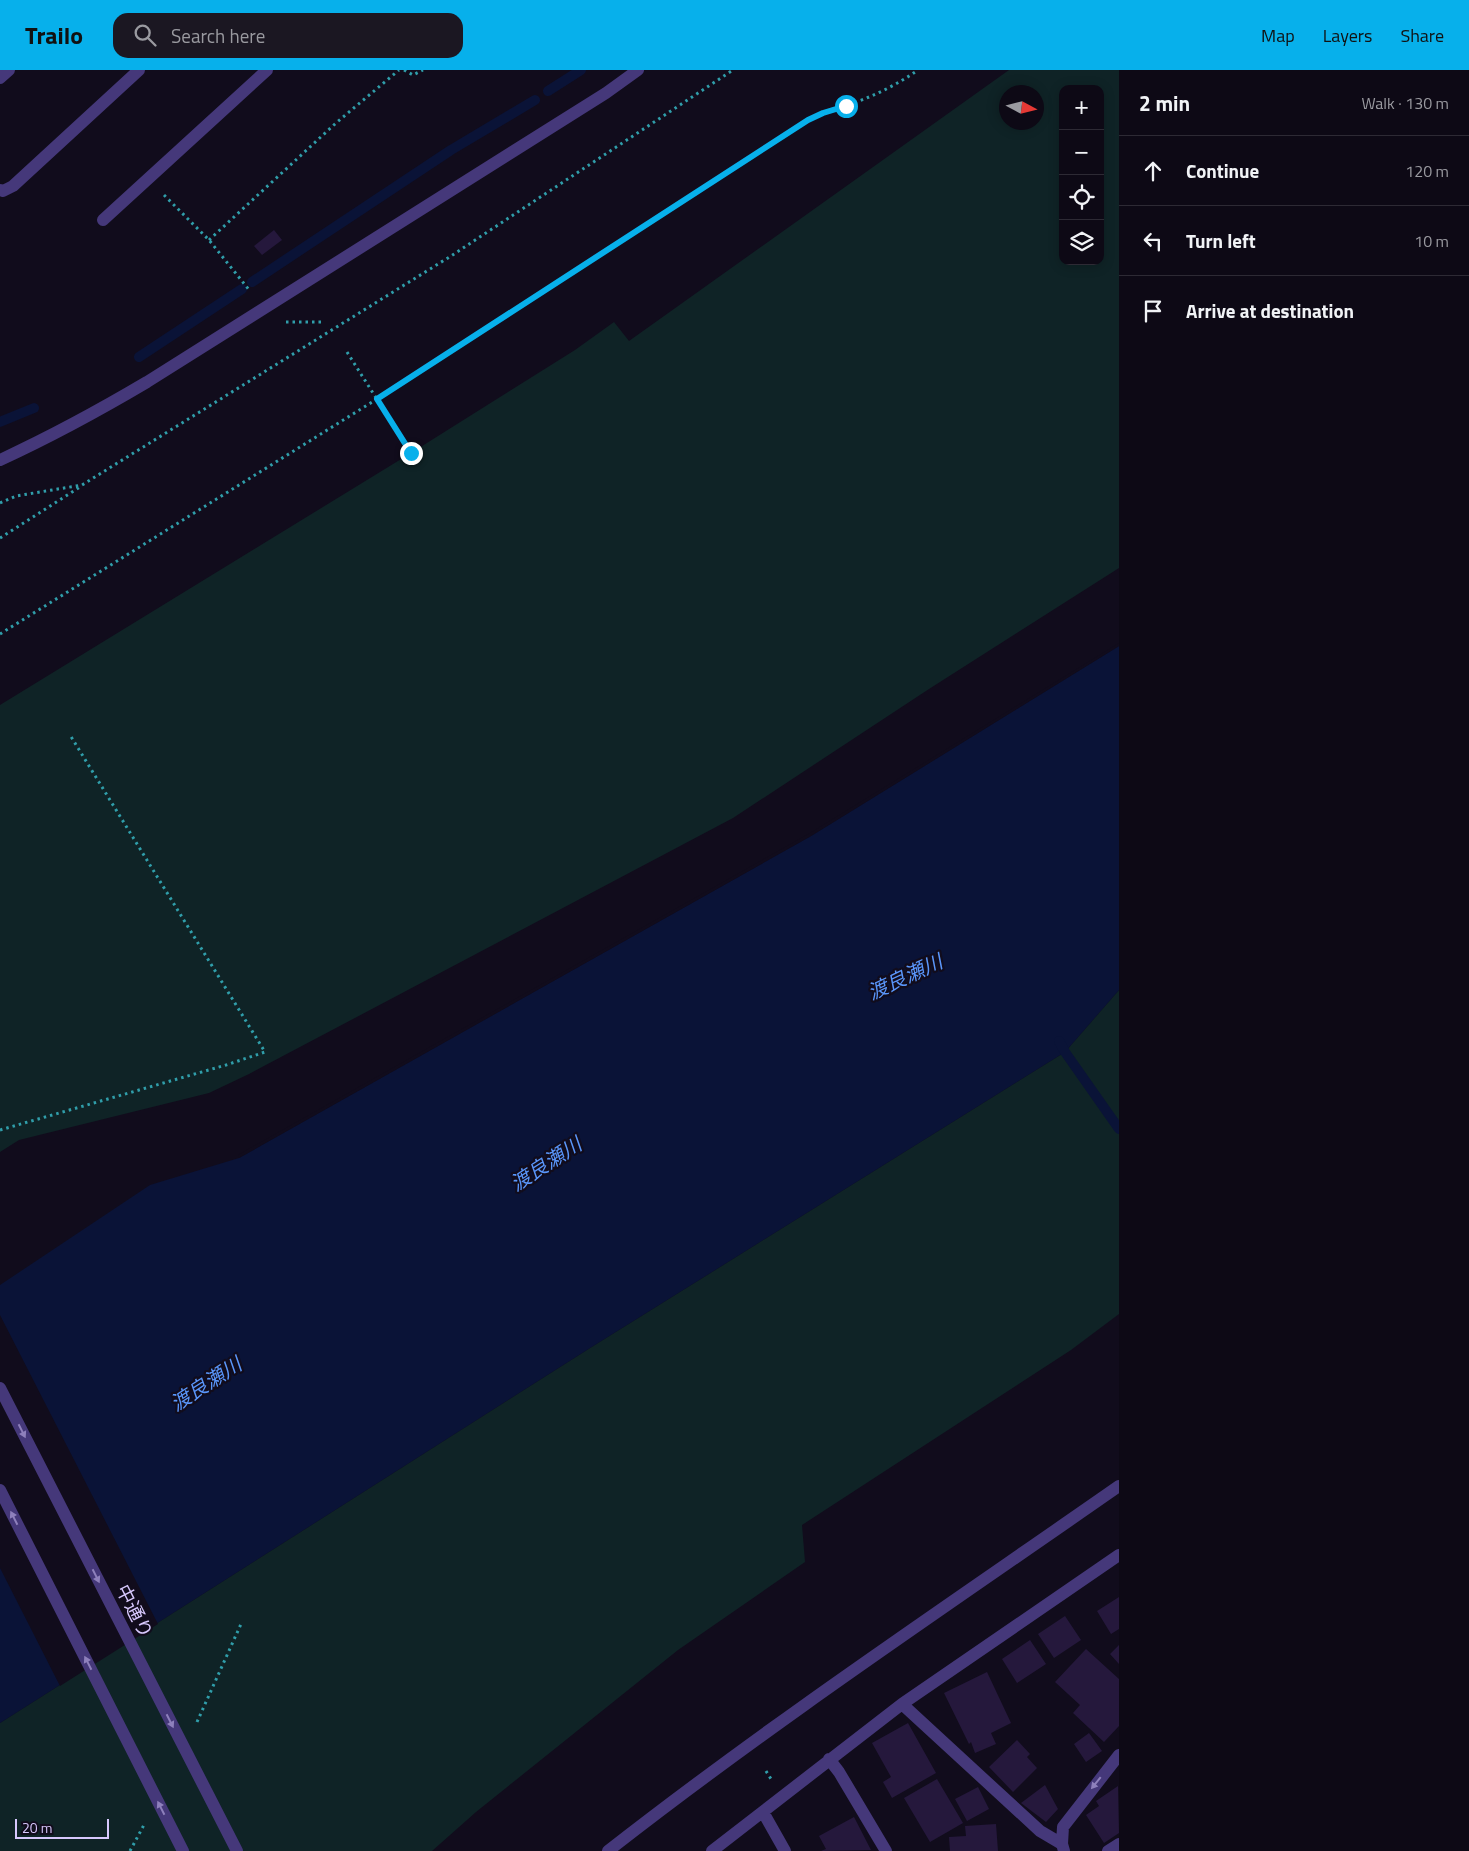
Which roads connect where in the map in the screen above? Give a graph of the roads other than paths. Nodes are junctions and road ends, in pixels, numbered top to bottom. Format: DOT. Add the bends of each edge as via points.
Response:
graph roads {
  1 [pos="8,70"];
  2 [pos="139,70"];
  3 [pos="267,70"];
  4 [pos="638,70"];
  5 [pos="0,78"];
  6 [pos="0,190"];
  7 [pos="103,220"];
  8 [pos="0,460"];
  9 [pos="0,1388"];
  10 [pos="1119,1486"];
  11 [pos="0,1490"];
  12 [pos="1119,1555"];
  13 [pos="902,1704"];
  14 [pos="1119,1755"];
  15 [pos="829,1759"];
  16 [pos="763,1812"];
  17 [pos="1119,1844"];
  18 [pos="1063,1847"];
  19 [pos="183,1851"];
  20 [pos="237,1851"];
  21 [pos="608,1851"];
  22 [pos="712,1851"];
  23 [pos="785,1851"];
  24 [pos="886,1851"];
  25 [pos="1108,1851"];
  1 -- 5 [label="street"];
  2 -- 6 [label="street" via="13,186"];
  3 -- 7 [label="street"];
  4 -- 8 [label="street" via="147,382 95,413"];
  9 -- 20 [label="street, 中通り, one-way, bridge"];
  10 -- 21 [label="street" via="922,1621 694,1784"];
  19 -- 11 [label="street, one-way, bridge"];
  12 -- 13 [label="street"];
  13 -- 15 [label="street"];
  13 -- 18 [label="street" via="1040,1832"];
  14 -- 18 [label="street, one-way" via="1063,1827"];
  15 -- 16 [label="street"];
  15 -- 24 [label="street"];
  16 -- 22 [label="street"];
  16 -- 23 [label="street"];
  17 -- 25 [label="street"];
}
